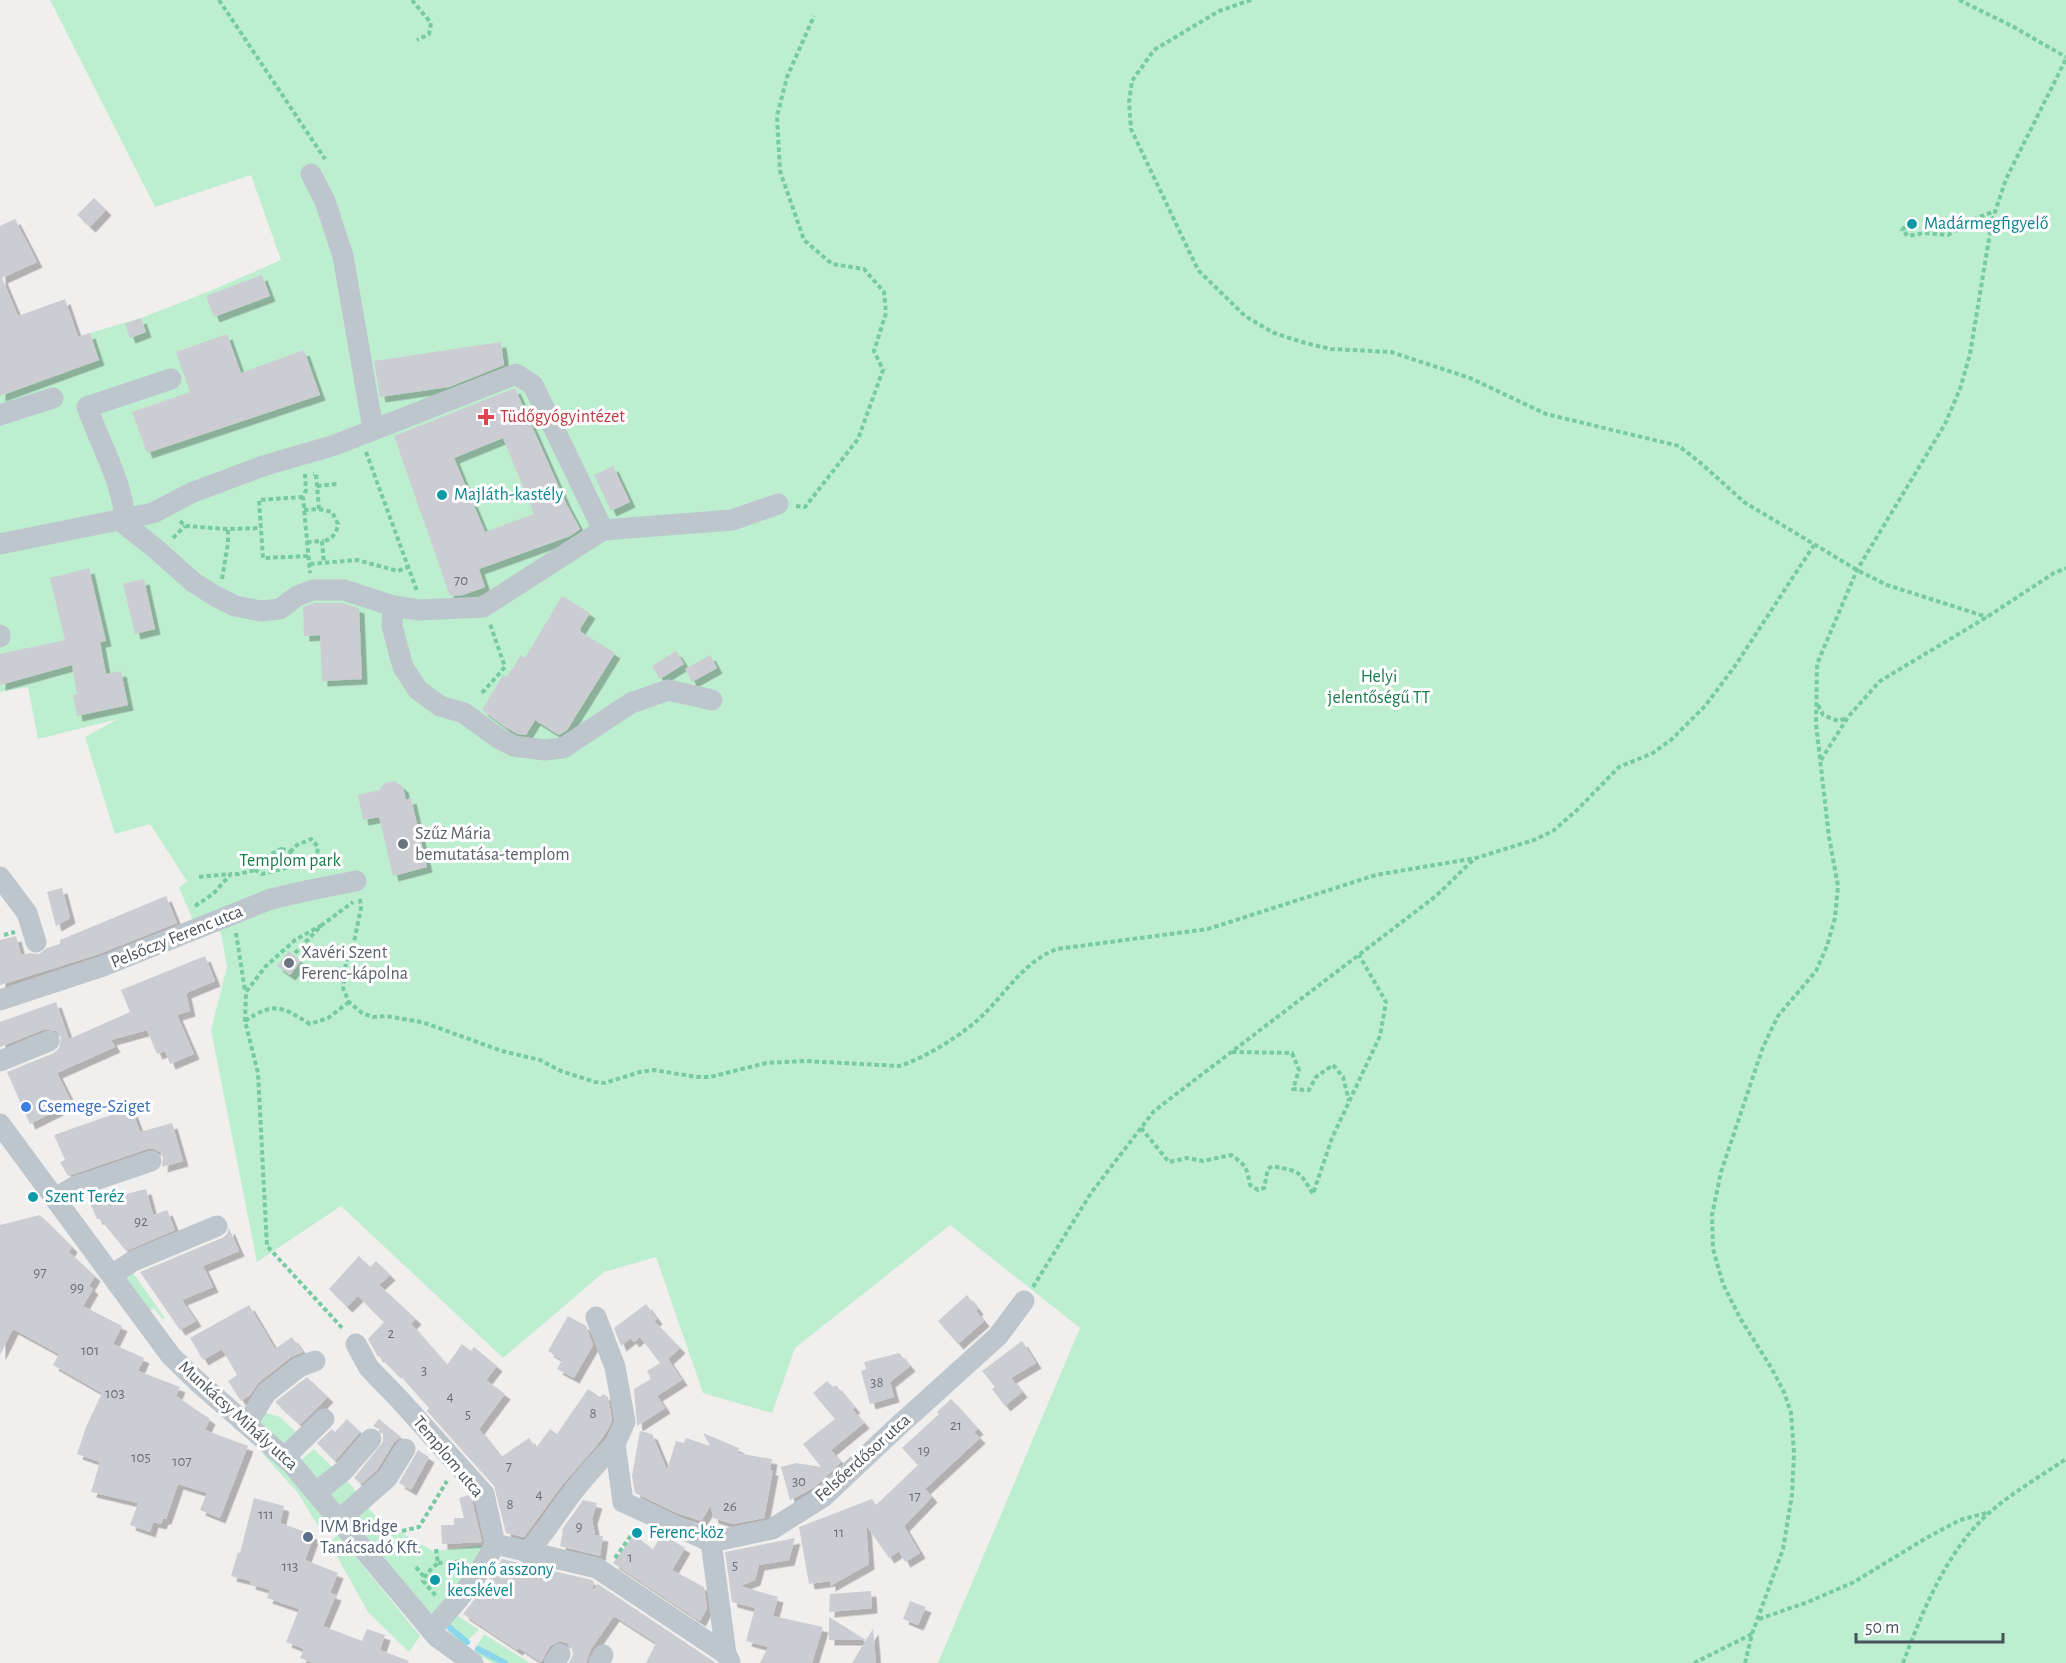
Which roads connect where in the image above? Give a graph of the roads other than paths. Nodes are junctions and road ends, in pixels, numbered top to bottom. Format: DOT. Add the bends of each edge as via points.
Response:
graph roads {
  1 [pos="319,168"];
  2 [pos="171,379"];
  3 [pos="53,398"];
  4 [pos="0,415"];
  5 [pos="366,432"];
  6 [pos="778,504"];
  7 [pos="123,521"];
  8 [pos="603,530"];
  9 [pos="0,544"];
  10 [pos="393,606"];
  11 [pos="712,700"];
  12 [pos="0,877"];
  13 [pos="358,888"];
  14 [pos="36,942"];
  15 [pos="0,1000"];
  16 [pos="49,1041"];
  17 [pos="0,1061"];
  18 [pos="0,1124"];
  19 [pos="151,1161"];
  20 [pos="55,1198"];
  21 [pos="217,1226"];
  22 [pos="112,1275"];
  23 [pos="1024,1301"];
  24 [pos="596,1317"];
  25 [pos="350,1338"];
  26 [pos="315,1361"];
  27 [pos="324,1419"];
  28 [pos="248,1424"];
  29 [pos="371,1439"];
  30 [pos="615,1444"];
  31 [pos="405,1449"];
  32 [pos="285,1457"];
  33 [pos="317,1492"];
  34 [pos="339,1520"];
  35 [pos="711,1542"];
  36 [pos="495,1544"];
  37 [pos="527,1553"];
  38 [pos="431,1630"];
  39 [pos="728,1659"];
  40 [pos="473,1663"];
  1 -- 5 [label="street" via="342,256"];
  2 -- 7 [label="street" via="87,407 124,502"];
  3 -- 4 [label="street"];
  5 -- 7 [label="street" via="263,466 191,493 153,513"];
  5 -- 8 [label="street" via="516,374 533,385"];
  6 -- 8 [label="street" via="732,520"];
  7 -- 9 [label="street"];
  7 -- 10 [label="street" via="193,582 235,606 261,611 280,609 313,590 344,590"];
  8 -- 10 [label="street" via="483,607 419,610"];
  10 -- 11 [label="street" via="392,626 403,667 418,690 440,706 464,713 514,746 563,748 631,703 668,690"];
  12 -- 14 [label="street" via="27,913"];
  13 -- 15 [label="street, Pelsőczy Ferenc utca" via="310,890 271,900 103,966"];
  16 -- 17 [label="street"];
  18 -- 20 [label="street, Munkácsy Mihály utca"];
  19 -- 20 [label="street" via="74,1187"];
  20 -- 22 [label="street, Munkácsy Mihály utca"];
  21 -- 22 [label="street" via="133,1261"];
  22 -- 28 [label="street, Munkácsy Mihály utca" via="171,1356"];
  23 -- 35 [label="street, Felsőerdősor utca" via="998,1336 823,1497 772,1529"];
  24 -- 30 [label="street" via="615,1367 625,1422"];
  25 -- 36 [label="street, Templom utca" via="369,1368 484,1494"];
  26 -- 28 [label="street" via="299,1367 266,1393"];
  27 -- 32 [label="street"];
  28 -- 32 [label="street, Munkácsy Mihály utca"];
  29 -- 33 [label="street" via="343,1471"];
  30 -- 35 [label="street" via="623,1502"];
  30 -- 37 [label="street" via="586,1475"];
  31 -- 34 [label="street" via="387,1478"];
  32 -- 33 [label="street, Munkácsy Mihály utca"];
  33 -- 34 [label="street, Munkácsy Mihály utca"];
  34 -- 38 [label="street, Munkácsy Mihály utca"];
  35 -- 39 [label="street"];
  36 -- 37 [label="street"];
  36 -- 38 [label="street" via="475,1580"];
  37 -- 39 [label="street" via="597,1568"];
  38 -- 40 [label="street, Munkácsy Mihály utca"];
}
